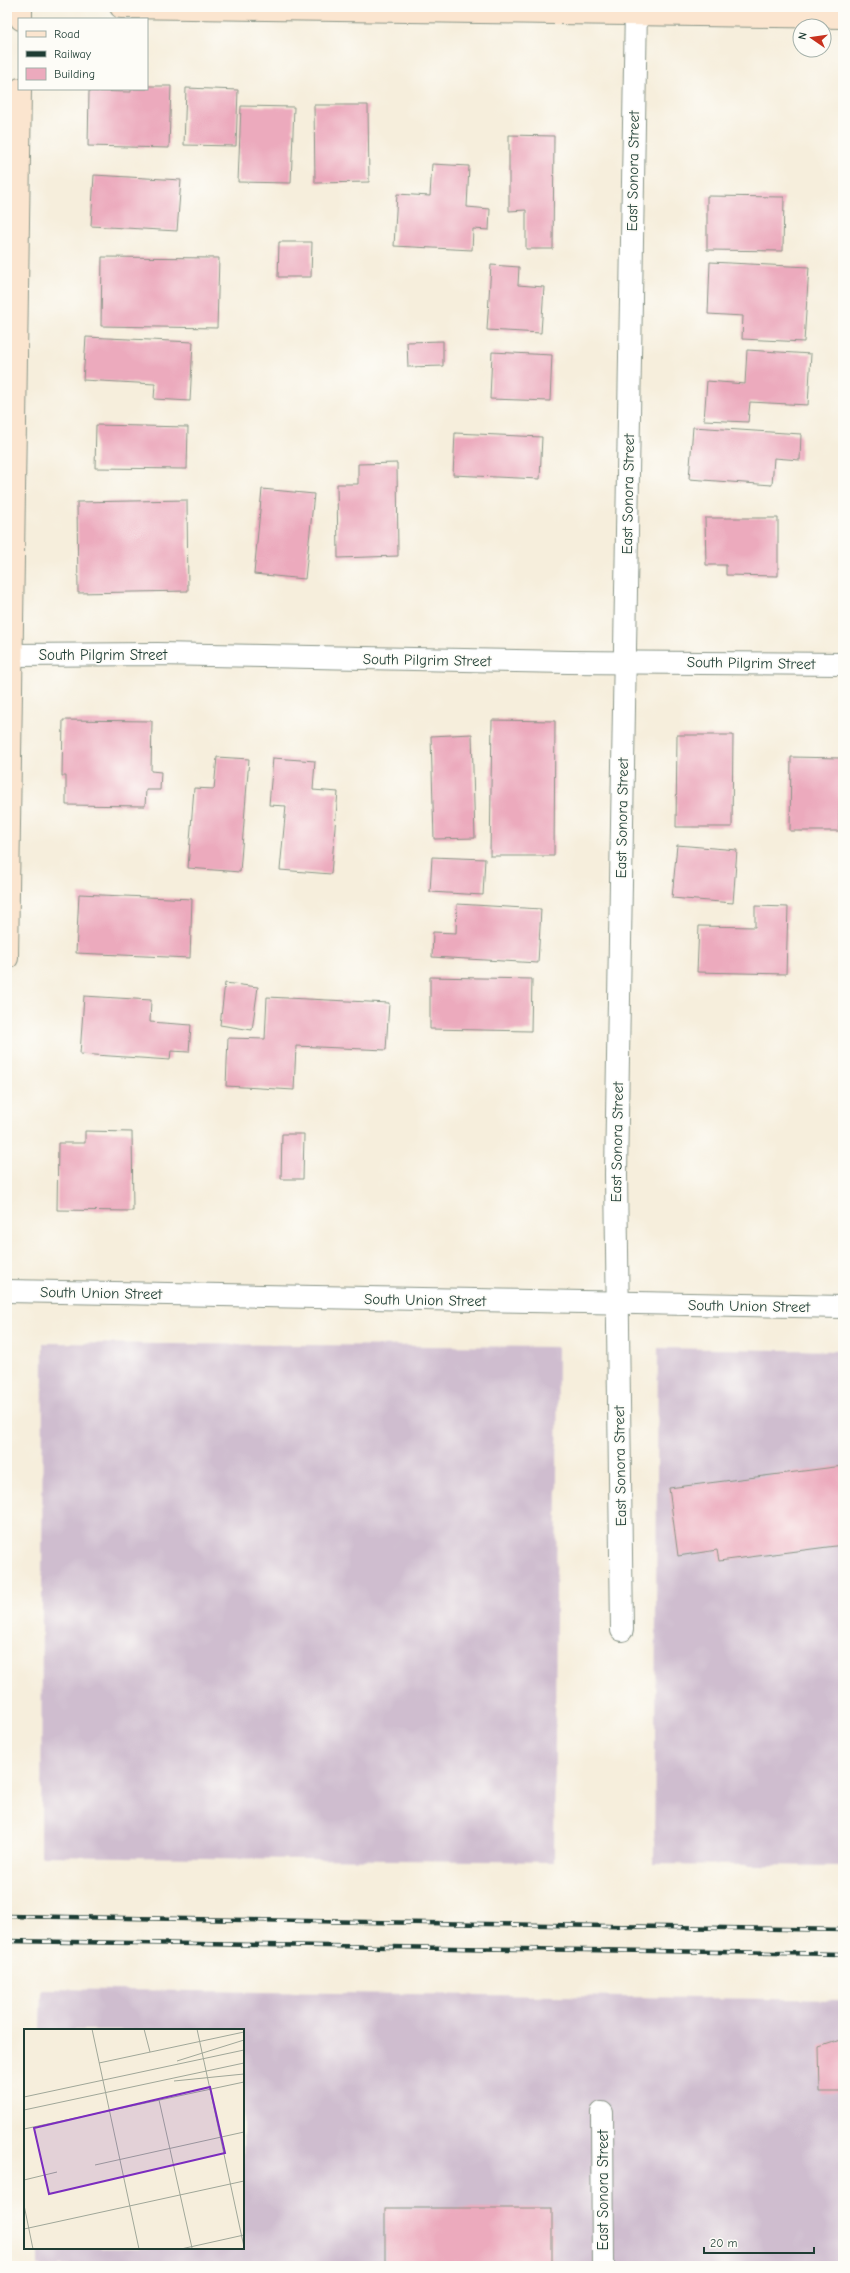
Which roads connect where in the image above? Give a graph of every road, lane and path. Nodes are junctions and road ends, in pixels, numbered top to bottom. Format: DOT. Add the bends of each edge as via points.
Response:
graph roads {
  1 [pos="21,7"];
  2 [pos="122,7"];
  3 [pos="636,11"];
  4 [pos="843,17"];
  5 [pos="21,18"];
  6 [pos="20,90"];
  7 [pos="12,655"];
  8 [pos="625,661"];
  9 [pos="843,664"];
  10 [pos="7,958"];
  11 [pos="7,1291"];
  12 [pos="616,1304"];
  13 [pos="843,1307"];
  14 [pos="622,1630"];
  15 [pos="602,2113"];
  16 [pos="602,2266"];
  1 -- 5 [label="street"];
  2 -- 3 [label="street"];
  3 -- 4 [label="street"];
  3 -- 8 [label="street, East Sonora Street"];
  6 -- 7 [label="street"];
  7 -- 8 [label="street, South Pilgrim Street" via="158,654"];
  7 -- 10 [label="street"];
  8 -- 9 [label="street, South Pilgrim Street"];
  8 -- 12 [label="street, East Sonora Street"];
  11 -- 12 [label="street, South Union Street"];
  12 -- 13 [label="street, South Union Street"];
  12 -- 14 [label="street, East Sonora Street"];
  15 -- 16 [label="street, East Sonora Street"];
}
